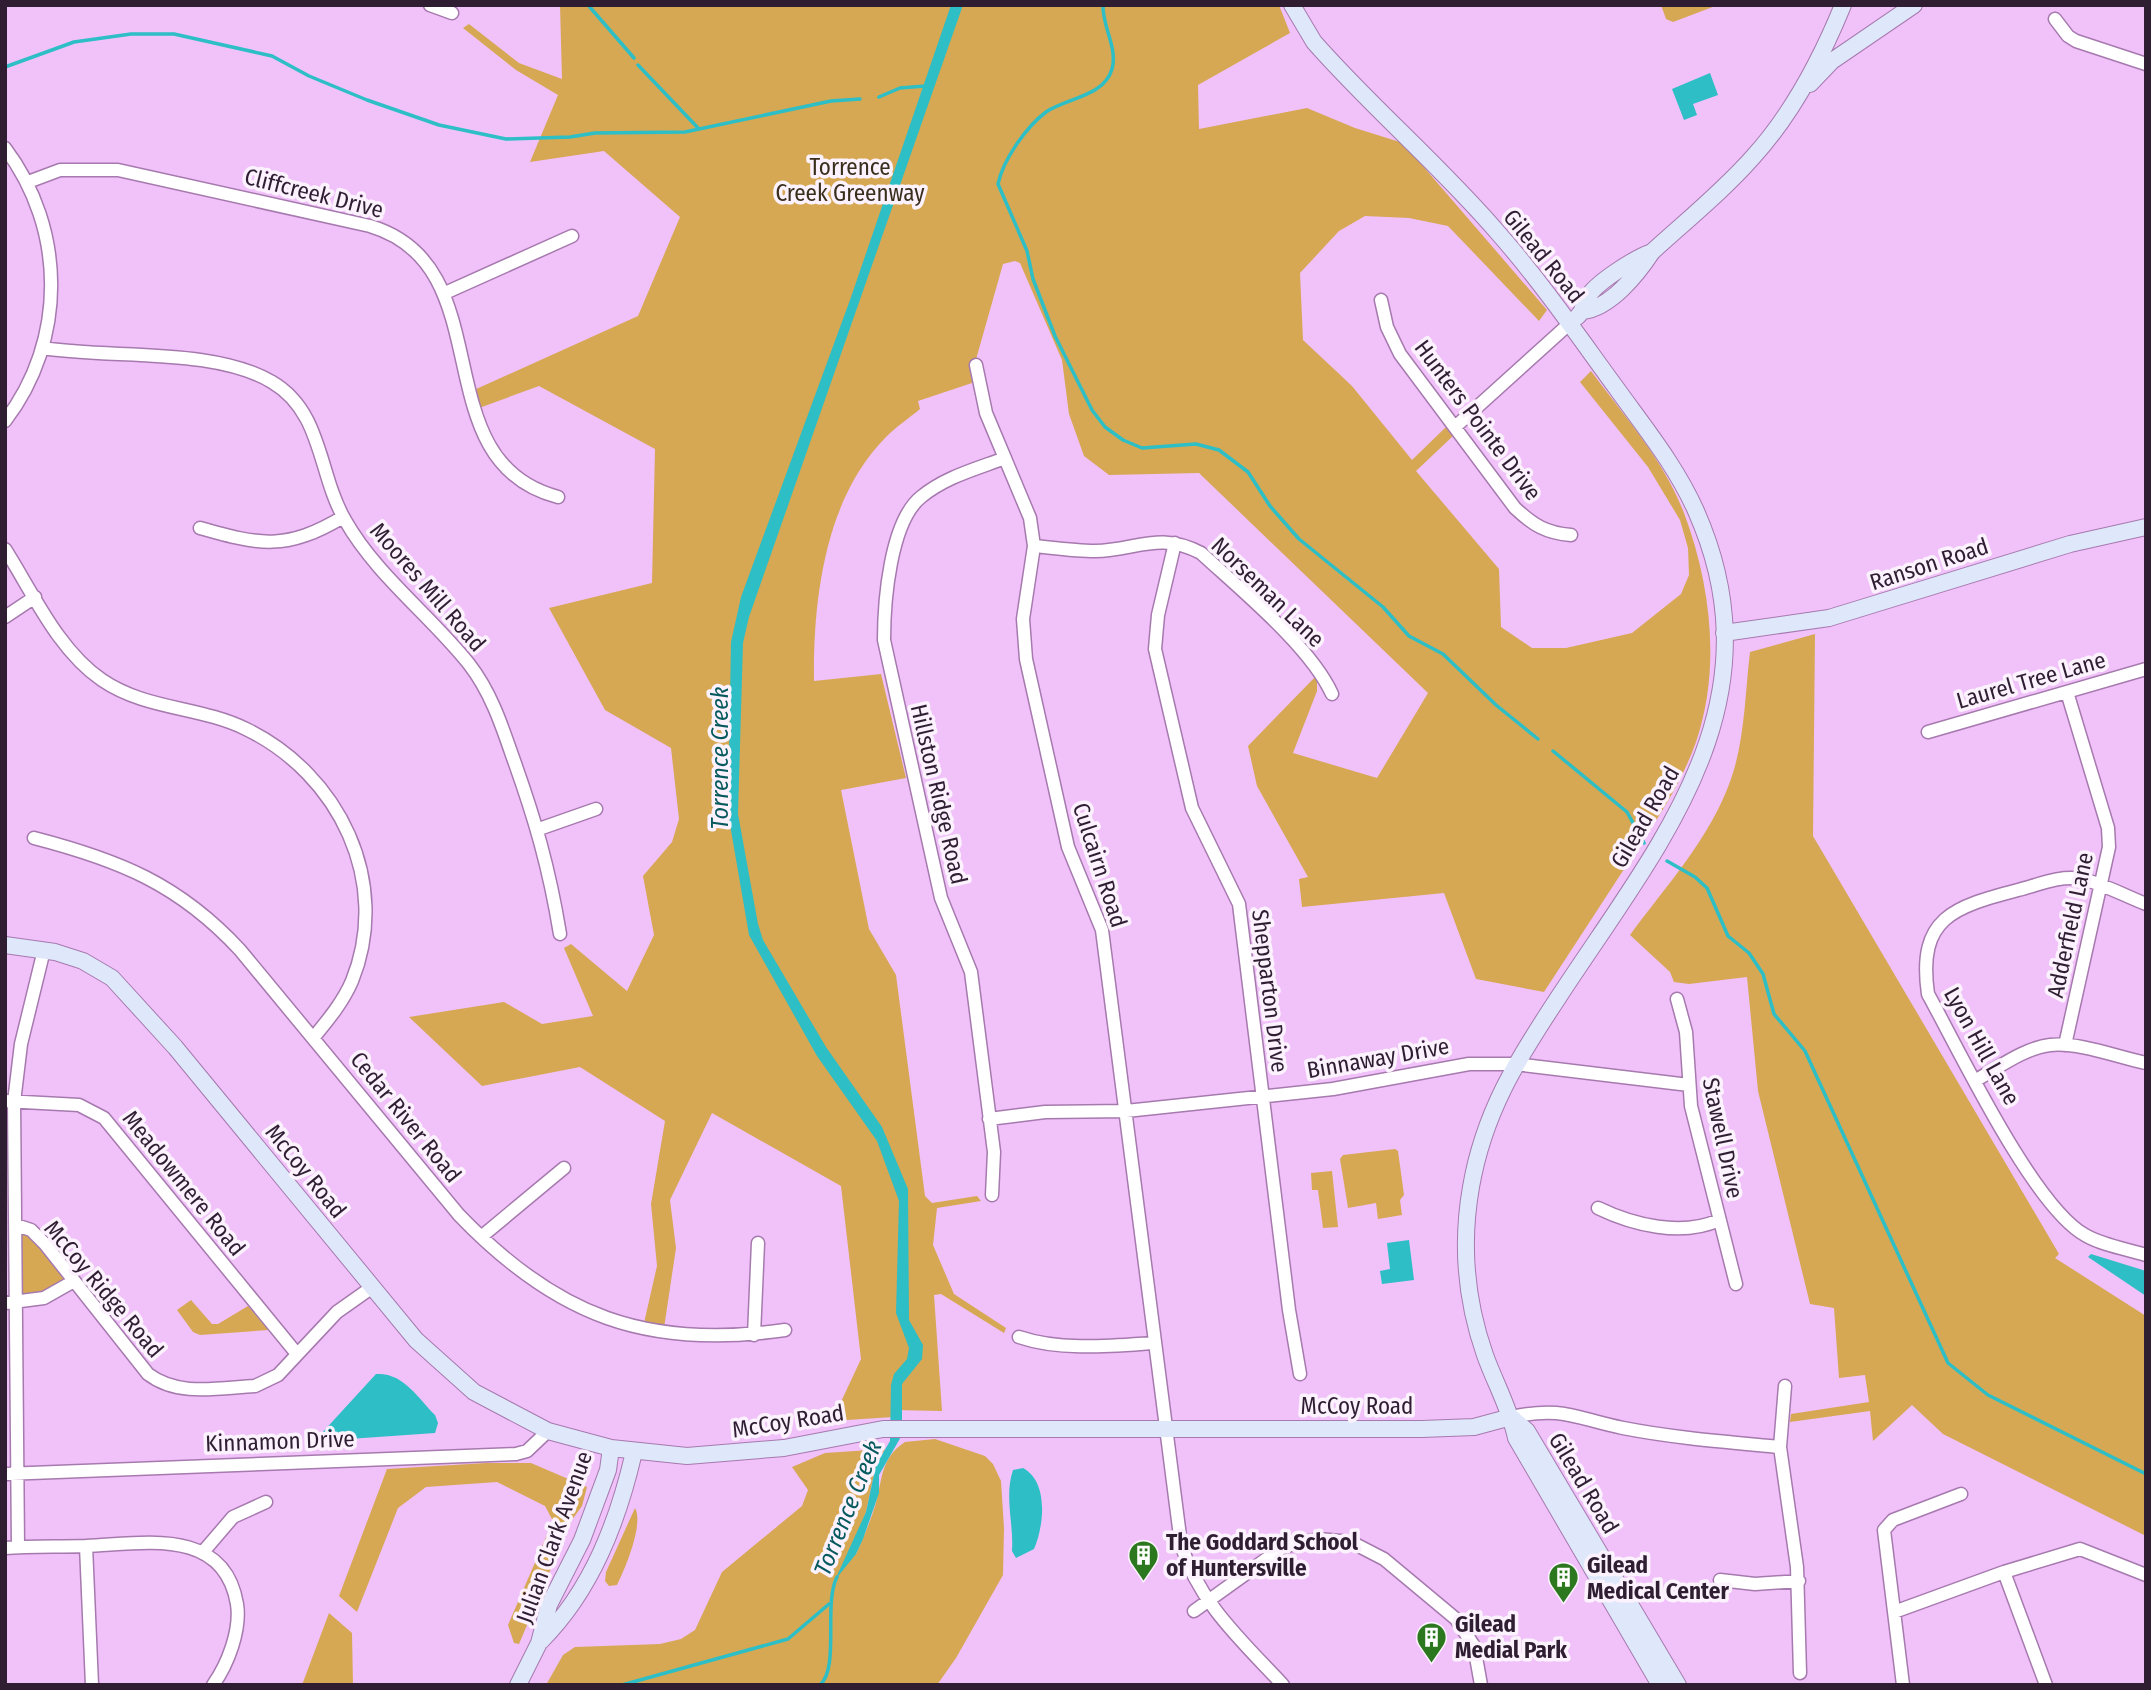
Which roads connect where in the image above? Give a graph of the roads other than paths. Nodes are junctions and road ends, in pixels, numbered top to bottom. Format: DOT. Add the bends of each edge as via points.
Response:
graph roads {
  1 [pos="430,5"];
  2 [pos="1292,5"];
  3 [pos="1843,5"];
  4 [pos="1914,5"];
  5 [pos="452,13"];
  6 [pos="2055,19"];
  7 [pos="2146,64"];
  8 [pos="1803,90"];
  9 [pos="5,148"];
  10 [pos="28,182"];
  11 [pos="572,236"];
  12 [pos="445,293"];
  13 [pos="1381,300"];
  14 [pos="1570,324"];
  15 [pos="43,348"];
  16 [pos="976,365"];
  17 [pos="5,421"];
  18 [pos="1455,427"];
  19 [pos="1004,458"];
  20 [pos="558,497"];
  21 [pos="343,517"];
  22 [pos="2146,527"];
  23 [pos="200,528"];
  24 [pos="1571,535"];
  25 [pos="1175,543"];
  26 [pos="1034,546"];
  27 [pos="5,549"];
  28 [pos="36,597"];
  29 [pos="5,617"];
  30 [pos="1724,633"];
  31 [pos="2146,669"];
  32 [pos="2067,692"];
  33 [pos="1332,694"];
  34 [pos="1928,732"];
  35 [pos="596,809"];
  36 [pos="539,829"];
  37 [pos="34,838"];
  38 [pos="2099,886"];
  39 [pos="2146,904"];
  40 [pos="560,934"];
  41 [pos="5,945"];
  42 [pos="44,950"];
  43 [pos="1677,999"];
  44 [pos="314,1037"];
  45 [pos="2065,1045"];
  46 [pos="2146,1063"];
  47 [pos="1515,1064"];
  48 [pos="1976,1080"];
  49 [pos="1689,1086"];
  50 [pos="1261,1095"];
  51 [pos="10,1101"];
  52 [pos="1126,1111"];
  53 [pos="989,1119"];
  54 [pos="564,1168"];
  55 [pos="992,1195"];
  56 [pos="1598,1208"];
  57 [pos="1719,1220"];
  58 [pos="16,1226"];
  59 [pos="481,1237"];
  60 [pos="758,1243"];
  61 [pos="2146,1255"];
  62 [pos="74,1281"];
  63 [pos="1736,1284"];
  64 [pos="371,1288"];
  65 [pos="11,1303"];
  66 [pos="785,1330"];
  67 [pos="754,1335"];
  68 [pos="1018,1336"];
  69 [pos="1153,1343"];
  70 [pos="297,1354"];
  71 [pos="1300,1374"];
  72 [pos="1784,1386"];
  73 [pos="1511,1417"];
  74 [pos="548,1431"];
  75 [pos="1166,1431"];
  76 [pos="1780,1447"];
  77 [pos="611,1448"];
  78 [pos="634,1452"];
  79 [pos="5,1474"];
  80 [pos="19,1474"];
  81 [pos="1961,1494"];
  82 [pos="267,1502"];
  83 [pos="86,1546"];
  84 [pos="11,1548"];
  85 [pos="203,1552"];
  86 [pos="2004,1572"];
  87 [pos="2146,1575"];
  88 [pos="1720,1580"];
  89 [pos="1798,1581"];
  90 [pos="1207,1600"];
  91 [pos="1194,1611"];
  92 [pos="1894,1612"];
  93 [pos="539,1643"];
  94 [pos="1800,1673"];
  95 [pos="92,1685"];
  96 [pos="214,1685"];
  97 [pos="518,1685"];
  98 [pos="1283,1685"];
  99 [pos="1481,1685"];
  100 [pos="1660,1685"];
  101 [pos="1678,1685"];
  102 [pos="1903,1685"];
  103 [pos="2046,1685"];
  1 -- 5 [label="street"];
  2 -- 14 [label="main road, Gilead Road" via="1319,48 1473,205"];
  3 -- 8 [label="main road"];
  4 -- 8 [label="main road" via="1832,61"];
  6 -- 7 [label="street" via="2076,41"];
  8 -- 14 [label="main road" via="1754,156 1652,252 1641,269 1597,309 1583,311"];
  9 -- 10 [label="street"];
  10 -- 12 [label="street, Cliffcreek Drive" via="60,170 118,170 370,226 402,239 421,254"];
  10 -- 15 [label="street" via="49,252 51,304"];
  11 -- 12 [label="street"];
  12 -- 20 [label="street, Cliffcreek Drive" via="467,387 496,454 528,487"];
  13 -- 18 [label="street, Hunters Pointe Drive" via="1400,354"];
  14 -- 18 [label="street"];
  14 -- 30 [label="main road, Gilead Road" via="1665,456 1696,510 1717,574"];
  15 -- 17 [label="street" via="28,386"];
  15 -- 21 [label="street, Moores Mill Road" via="236,367 275,384 311,424"];
  16 -- 19 [label="street, Culcairn Road" via="981,398"];
  18 -- 24 [label="street, Hunters Pointe Drive" via="1515,508 1549,533"];
  19 -- 26 [label="street, Culcairn Road" via="1030,518"];
  19 -- 53 [label="street, Hillston Ridge Road" via="934,488 909,510 897,540 884,616 884,640 925,835 945,911 971,972"];
  21 -- 23 [label="street" via="279,543 247,541"];
  21 -- 36 [label="street, Moores Mill Road" via="366,551 482,684"];
  22 -- 30 [label="main road, Ranson Road" via="2070,544 1829,618"];
  25 -- 26 [label="street, Norseman Lane" via="1156,540 1095,551"];
  25 -- 33 [label="street, Norseman Lane" via="1201,553 1217,568 1301,649"];
  25 -- 50 [label="street, Shepparton Drive" via="1158,614 1155,649 1192,808 1238,904"];
  26 -- 52 [label="street, Culcairn Road" via="1023,620 1026,659 1073,866 1099,917"];
  27 -- 28 [label="street"];
  28 -- 29 [label="street"];
  28 -- 44 [label="street" via="72,653 103,681 138,700 204,713 247,729 303,769 337,810 361,866 366,925 351,981"];
  30 -- 47 [label="main road, Gilead Road" via="1717,714 1688,795"];
  31 -- 32 [label="street, Laurel Tree Lane"];
  32 -- 34 [label="street, Laurel Tree Lane"];
  32 -- 38 [label="street, Adderfield Lane" via="2108,828 2109,847"];
  35 -- 36 [label="street"];
  36 -- 40 [label="street, Moores Mill Road"];
  37 -- 44 [label="street, Cedar River Road" via="111,859 186,900 240,950"];
  38 -- 39 [label="street, Lyon Hill Lane"];
  38 -- 45 [label="street, Adderfield Lane"];
  38 -- 48 [label="street, Lyon Hill Lane" via="2065,878 1970,903 1940,925 1926,947 1928,994"];
  41 -- 42 [label="main road, McCoy Road"];
  42 -- 51 [label="street"];
  42 -- 64 [label="main road, McCoy Road" via="98,969 136,1002"];
  43 -- 49 [label="street, Stawell Drive" via="1686,1032"];
  44 -- 59 [label="street, Cedar River Road"];
  45 -- 46 [label="street"];
  45 -- 48 [label="street" via="2029,1051"];
  47 -- 49 [label="street, Binnaway Drive"];
  47 -- 50 [label="street, Binnaway Drive" via="1469,1064 1333,1089"];
  47 -- 73 [label="main road, Gilead Road" via="1479,1150 1468,1203 1465,1263 1476,1328"];
  48 -- 61 [label="street, Lyon Hill Lane" via="2059,1215 2085,1236"];
  49 -- 57 [label="street, Stawell Drive"];
  50 -- 52 [label="street, Binnaway Drive"];
  50 -- 71 [label="street, Shepparton Drive"];
  51 -- 58 [label="street"];
  51 -- 70 [label="street, Meadowmere Road" via="79,1105 104,1118"];
  52 -- 53 [label="street, Binnaway Drive" via="1045,1112"];
  52 -- 69 [label="street, Culcairn Road"];
  53 -- 55 [label="street, Hillston Ridge Road" via="994,1152"];
  54 -- 59 [label="street"];
  56 -- 57 [label="street" via="1620,1218 1664,1226 1692,1228"];
  57 -- 63 [label="street, Stawell Drive"];
  58 -- 62 [label="street, McCoy Ridge Road" via="31,1230"];
  58 -- 65 [label="street"];
  59 -- 67 [label="street, Cedar River Road" via="545,1288 621,1323 678,1336"];
  60 -- 67 [label="street"];
  62 -- 65 [label="street" via="44,1297"];
  62 -- 70 [label="street, McCoy Ridge Road" via="148,1374 162,1385 175,1389 255,1386 278,1375"];
  64 -- 70 [label="street, McCoy Ridge Road" via="337,1312"];
  64 -- 74 [label="main road, McCoy Road" via="454,1376 498,1406"];
  65 -- 80 [label="street"];
  66 -- 67 [label="street, Cedar River Road"];
  68 -- 69 [label="street" via="1076,1345"];
  69 -- 75 [label="street, Culcairn Road"];
  72 -- 76 [label="street"];
  73 -- 75 [label="main road, McCoy Road" via="1474,1427"];
  73 -- 76 [label="street, McCoy Road" via="1558,1411 1622,1427"];
  73 -- 100 [label="main road, Gilead Road" via="1516,1438"];
  73 -- 101 [label="main road, Gilead Road" via="1527,1432"];
  74 -- 77 [label="main road, McCoy Road"];
  74 -- 80 [label="street, Kinnamon Drive" via="527,1451 516,1454"];
  75 -- 78 [label="main road, McCoy Road" via="883,1429 730,1454"];
  75 -- 90 [label="street, Culcairn Road" via="1181,1544"];
  76 -- 89 [label="street"];
  77 -- 78 [label="main road, McCoy Road"];
  77 -- 93 [label="main road, Julian Clark Avenue" via="608,1470 582,1540 549,1605"];
  78 -- 93 [label="main road, Julian Clark Avenue" via="607,1544 564,1617"];
  79 -- 80 [label="street, Kinnamon Drive"];
  80 -- 84 [label="street"];
  81 -- 92 [label="street" via="1886,1525"];
  82 -- 85 [label="street" via="233,1517"];
  83 -- 84 [label="street"];
  83 -- 85 [label="street" via="175,1543"];
  83 -- 95 [label="street"];
  85 -- 96 [label="street" via="226,1575 238,1609 234,1636"];
  86 -- 87 [label="street" via="2080,1549"];
  86 -- 92 [label="street"];
  86 -- 103 [label="street"];
  88 -- 89 [label="street" via="1755,1584"];
  89 -- 94 [label="street"];
  90 -- 91 [label="street"];
  90 -- 98 [label="street, Culcairn Road"];
  90 -- 99 [label="street" via="1283,1547 1318,1539 1351,1542 1384,1559 1456,1619 1474,1646"];
  92 -- 102 [label="street"];
  93 -- 97 [label="main road, Julian Clark Avenue"];
}
